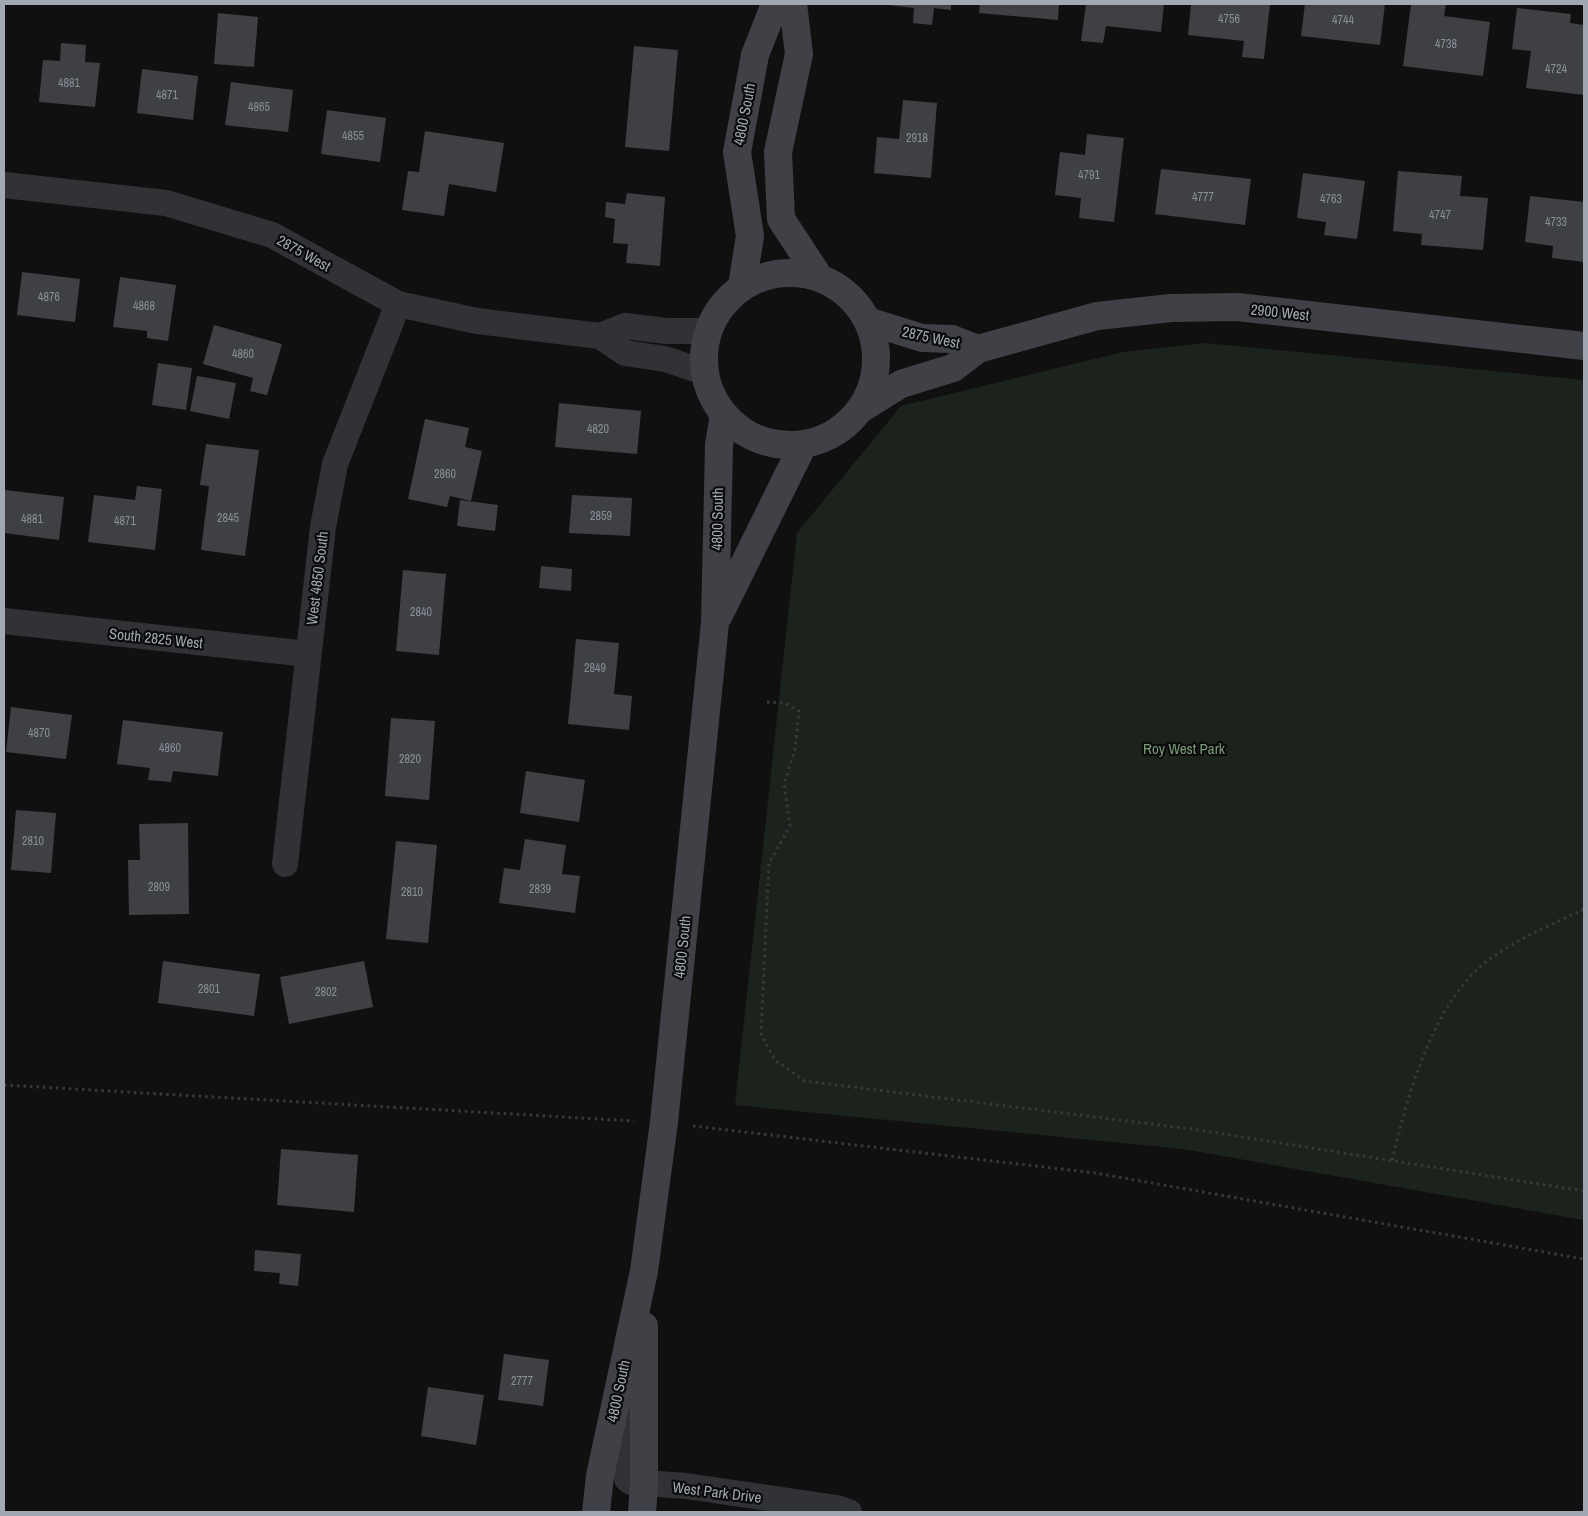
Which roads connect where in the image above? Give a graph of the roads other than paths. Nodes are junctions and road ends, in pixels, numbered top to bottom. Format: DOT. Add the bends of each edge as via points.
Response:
graph roads {
  1 [pos="775,4"];
  2 [pos="793,4"];
  3 [pos="4,185"];
  4 [pos="819,277"];
  5 [pos="742,286"];
  6 [pos="398,304"];
  7 [pos="871,322"];
  8 [pos="708,330"];
  9 [pos="600,336"];
  10 [pos="1584,346"];
  11 [pos="978,349"];
  12 [pos="704,372"];
  13 [pos="861,409"];
  14 [pos="724,415"];
  15 [pos="803,445"];
  16 [pos="4,621"];
  17 [pos="715,623"];
  18 [pos="308,654"];
  19 [pos="285,864"];
  20 [pos="644,1271"];
  21 [pos="644,1484"];
  22 [pos="596,1512"];
  23 [pos="642,1512"];
  24 [pos="850,1512"];
  1 -- 5 [label="main road, 4800 South" via="755,55 737,152 750,236"];
  2 -- 4 [label="main road" via="799,54 778,152 781,219"];
  3 -- 6 [label="street, 2875 West" via="174,205 272,235"];
  4 -- 5 [label="main road" via="793,272 766,275"];
  4 -- 7 [label="main road" via="841,288"];
  5 -- 8 [label="main road" via="727,299"];
  6 -- 9 [label="street, 2875 West" via="477,321"];
  6 -- 18 [label="street, West 4850 South" via="335,464 323,527"];
  7 -- 11 [label="main road, 2875 West" via="922,338 952,339"];
  7 -- 13 [label="main road" via="877,356 873,384"];
  8 -- 9 [label="street, 2875 West" via="666,331 625,326"];
  8 -- 12 [label="main road"];
  9 -- 12 [label="street, 2875 West" via="625,353 665,359"];
  10 -- 11 [label="main road, 2900 West" via="1237,307 1171,308 1098,316"];
  11 -- 13 [label="main road, 2875 West" via="953,368 901,384"];
  12 -- 14 [label="main road" via="710,394"];
  13 -- 15 [label="main road" via="832,435"];
  14 -- 15 [label="main road" via="746,434 774,444"];
  14 -- 17 [label="main road, 4800 South" via="719,445"];
  15 -- 17 [label="main road, 4800 South"];
  16 -- 18 [label="street, South 2825 West"];
  17 -- 20 [label="main road, 4800 South" via="664,1122"];
  18 -- 19 [label="street, West 4850 South"];
  20 -- 21 [label="main road, 4800 South"];
  20 -- 22 [label="main road, 4800 South" via="600,1476"];
  21 -- 23 [label="main road, 4800 South"];
  21 -- 24 [label="street, West Park Drive" via="686,1486"];
}
